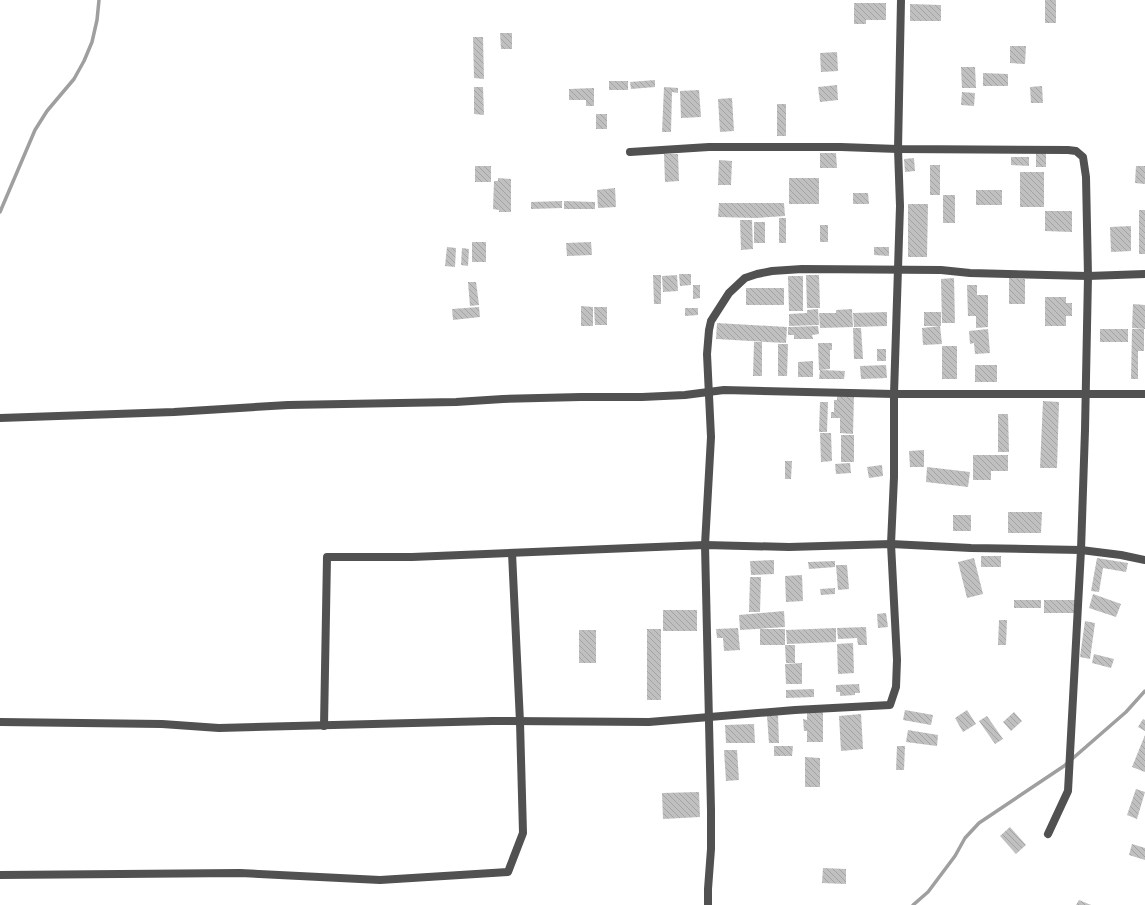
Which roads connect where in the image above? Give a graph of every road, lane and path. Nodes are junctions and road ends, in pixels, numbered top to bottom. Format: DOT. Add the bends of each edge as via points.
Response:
graph roads {
  1 [pos="901,0"];
  2 [pos="898,149"];
  3 [pos="630,152"];
  4 [pos="897,270"];
  5 [pos="1145,274"];
  6 [pos="1088,276"];
  7 [pos="709,392"];
  8 [pos="894,394"];
  9 [pos="1086,394"];
  10 [pos="1145,394"];
  11 [pos="0,418"];
  12 [pos="891,544"];
  13 [pos="705,545"];
  14 [pos="1081,550"];
  15 [pos="512,553"];
  16 [pos="1145,560"];
  17 [pos="709,718"];
  18 [pos="0,722"];
  19 [pos="520,722"];
  20 [pos="324,726"];
  21 [pos="1048,834"];
  22 [pos="0,875"];
  23 [pos="708,905"];
  1 -- 2 [label="street"];
  2 -- 3 [label="street" via="710,147"];
  2 -- 4 [label="street" via="900,206"];
  2 -- 6 [label="street" via="1068,150 1080,153 1086,177"];
  4 -- 6 [label="street"];
  4 -- 7 [label="street" via="802,269 772,271 745,278 729,293 711,321 707,354"];
  4 -- 8 [label="street"];
  5 -- 6 [label="street"];
  6 -- 9 [label="street"];
  7 -- 8 [label="street" via="724,390"];
  7 -- 11 [label="street" via="642,397 288,405"];
  7 -- 13 [label="street" via="712,437"];
  8 -- 9 [label="street"];
  8 -- 12 [label="street"];
  9 -- 10 [label="street"];
  9 -- 14 [label="street"];
  12 -- 13 [label="street" via="789,547"];
  12 -- 14 [label="street"];
  12 -- 17 [label="street" via="898,660 896,687 890,706 795,710"];
  13 -- 15 [label="street"];
  13 -- 17 [label="street"];
  14 -- 16 [label="street"];
  14 -- 21 [label="street" via="1068,791"];
  15 -- 19 [label="street"];
  15 -- 20 [label="street" via="327,557"];
  17 -- 19 [label="street" via="649,722"];
  17 -- 23 [label="street" via="711,849"];
  18 -- 20 [label="street" via="162,724 219,728"];
  19 -- 20 [label="street"];
  19 -- 22 [label="street" via="523,833 508,872 380,880 240,873"];
}
